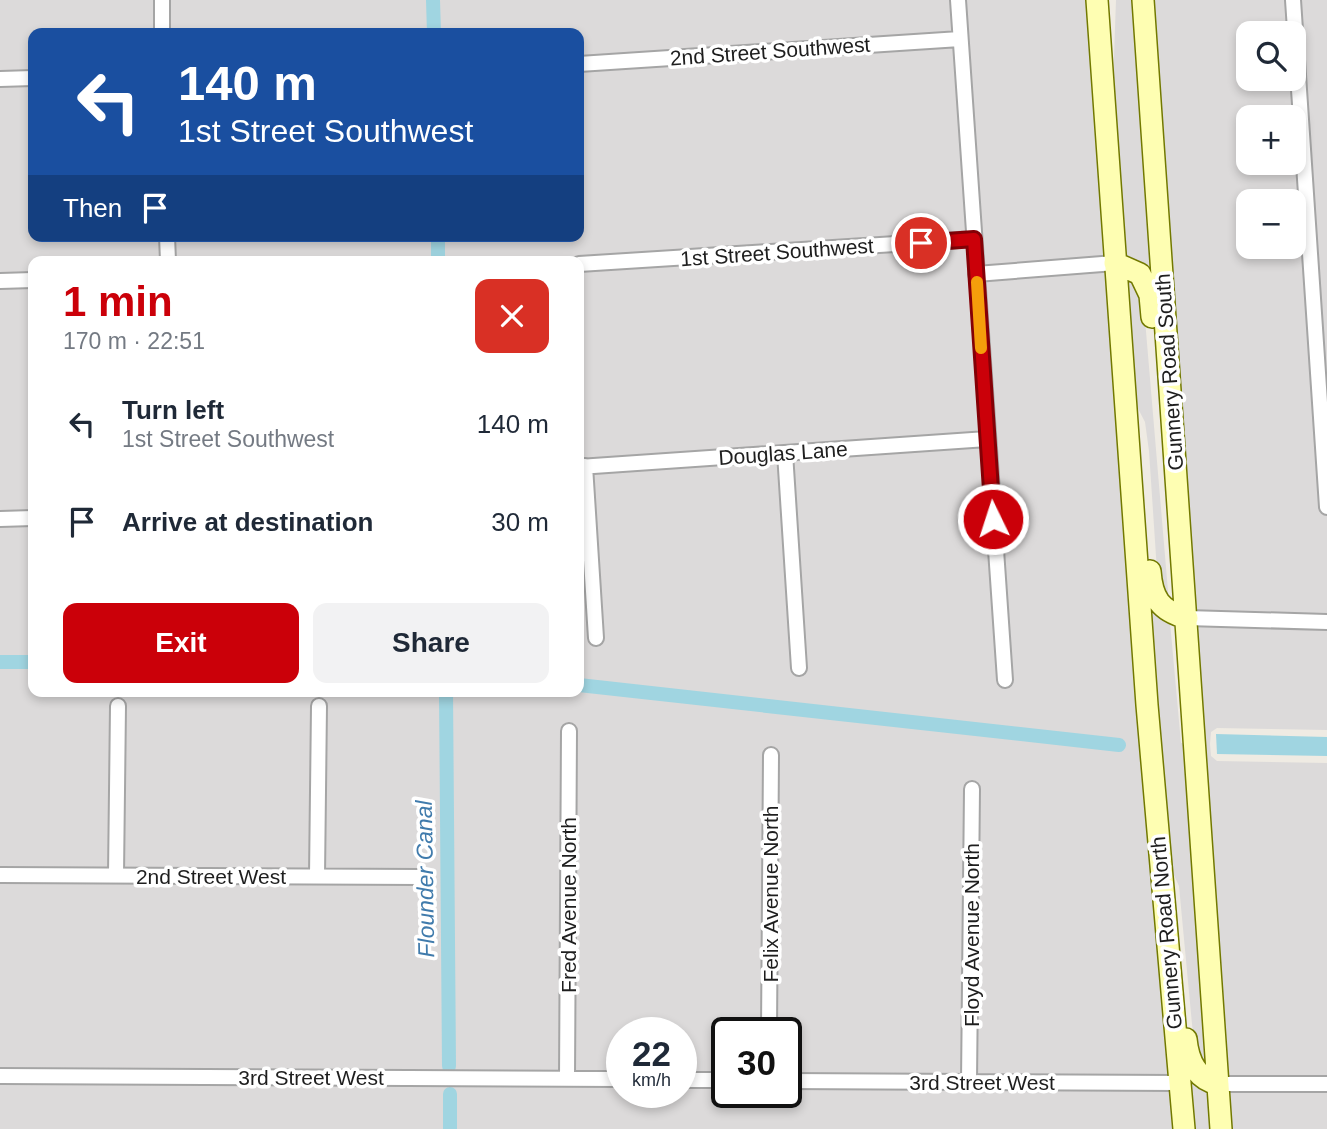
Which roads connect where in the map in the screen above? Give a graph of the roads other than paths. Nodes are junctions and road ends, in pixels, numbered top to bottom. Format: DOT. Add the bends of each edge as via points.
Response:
graph roads {
  1 [pos="162,0"];
  2 [pos="958,0"];
  3 [pos="1097,0"];
  4 [pos="1108,0"];
  5 [pos="1143,0"];
  6 [pos="1293,0"];
  7 [pos="162,28"];
  8 [pos="960,39"];
  9 [pos="584,64"];
  10 [pos="28,78"];
  11 [pos="0,79"];
  12 [pos="1105,113"];
  13 [pos="974,239"];
  14 [pos="1115,263"];
  15 [pos="584,264"];
  16 [pos="976,274"];
  17 [pos="28,280"];
  18 [pos="0,281"];
  19 [pos="1125,397"];
  20 [pos="987,439"];
  21 [pos="785,453"];
  22 [pos="584,467"];
  23 [pos="584,491"];
  24 [pos="1178,496"];
  25 [pos="1327,507"];
  26 [pos="28,518"];
  27 [pos="0,519"];
  28 [pos="1187,618"];
  29 [pos="1327,622"];
  30 [pos="596,638"];
  31 [pos="799,668"];
  32 [pos="1005,680"];
  33 [pos="118,706"];
  34 [pos="319,706"];
  35 [pos="569,731"];
  36 [pos="1195,745"];
  37 [pos="771,755"];
  38 [pos="972,789"];
  39 [pos="1160,862"];
  40 [pos="0,874"];
  41 [pos="116,875"];
  42 [pos="317,876"];
  43 [pos="422,877"];
  44 [pos="769,1017"];
  45 [pos="0,1076"];
  46 [pos="567,1079"];
  47 [pos="606,1079"];
  48 [pos="802,1081"];
  49 [pos="969,1082"];
  50 [pos="1179,1083"];
  51 [pos="1218,1084"];
  52 [pos="1327,1084"];
  53 [pos="1184,1129"];
  54 [pos="1221,1129"];
  1 -- 7 [label="street"];
  2 -- 8 [label="street"];
  3 -- 12 [label="main road"];
  4 -- 12 [label="main road"];
  5 -- 24 [label="main road, Gunnery Road South"];
  6 -- 25 [label="street"];
  8 -- 9 [label="street, 2nd Street Southwest"];
  8 -- 13 [label="street"];
  10 -- 11 [label="street"];
  12 -- 14 [label="main road"];
  13 -- 15 [label="street, 1st Street Southwest"];
  13 -- 16 [label="street"];
  14 -- 16 [label="street"];
  14 -- 19 [label="main road"];
  14 -- 24 [label="main road" via="1140,274 1150,295 1161,458 1165,478"];
  16 -- 20 [label="street"];
  17 -- 18 [label="street"];
  19 -- 28 [label="main road" via="1139,433 1151,588 1165,610"];
  19 -- 39 [label="main road, Gunnery Road North"];
  20 -- 21 [label="street, Douglas Lane"];
  20 -- 32 [label="street"];
  21 -- 22 [label="street, Douglas Lane"];
  21 -- 31 [label="street"];
  23 -- 30 [label="street"];
  24 -- 28 [label="main road, Gunnery Road South"];
  26 -- 27 [label="street"];
  28 -- 29 [label="street"];
  28 -- 36 [label="main road, Gunnery Road South"];
  33 -- 41 [label="street"];
  34 -- 42 [label="street"];
  35 -- 46 [label="street, Fred Avenue North"];
  36 -- 51 [label="main road, Gunnery Road North"];
  37 -- 44 [label="street, Felix Avenue North"];
  38 -- 49 [label="street, Floyd Avenue North"];
  39 -- 50 [label="main road, Gunnery Road North"];
  39 -- 51 [label="main road" via="1172,887 1187,1046 1192,1065 1201,1076"];
  40 -- 41 [label="street, 2nd Street West"];
  41 -- 42 [label="street, 2nd Street West"];
  42 -- 43 [label="street, 2nd Street West"];
  45 -- 46 [label="street, 3rd Street West"];
  46 -- 47 [label="street, 3rd Street West"];
  48 -- 49 [label="street, 3rd Street West"];
  49 -- 50 [label="street, 3rd Street West"];
  50 -- 53 [label="main road, Gunnery Road North"];
  51 -- 52 [label="street"];
  51 -- 54 [label="main road, Gunnery Road North"];
}
